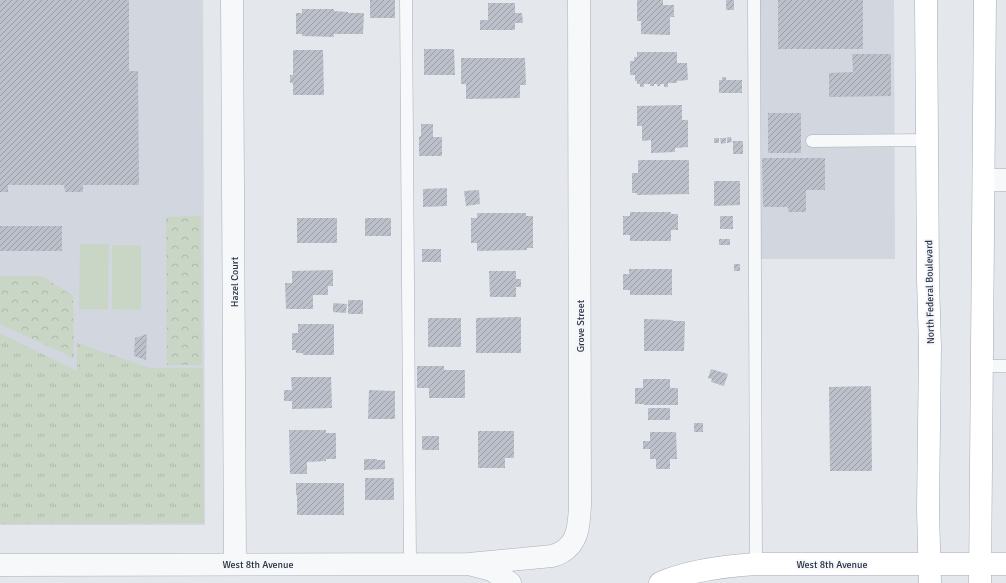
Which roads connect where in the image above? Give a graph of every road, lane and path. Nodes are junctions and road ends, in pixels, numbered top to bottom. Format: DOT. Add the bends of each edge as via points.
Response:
graph roads {
  1 [pos="232,0"];
  2 [pos="406,0"];
  3 [pos="579,0"];
  4 [pos="754,0"];
  5 [pos="926,0"];
  6 [pos="985,0"];
  7 [pos="928,140"];
  8 [pos="812,141"];
  9 [pos="984,180"];
  10 [pos="1006,180"];
  11 [pos="982,366"];
  12 [pos="1006,366"];
  13 [pos="235,564"];
  14 [pos="410,564"];
  15 [pos="469,564"];
  16 [pos="756,564"];
  17 [pos="1006,564"];
  18 [pos="0,565"];
  19 [pos="188,574"];
  20 [pos="930,574"];
  21 [pos="980,574"];
  22 [pos="510,583"];
  23 [pos="660,583"];
  1 -- 13 [label="street, Hazel Court"];
  2 -- 14 [label="lane"];
  3 -- 15 [label="street, Grove Street" via="578,528 570,545 552,556"];
  4 -- 16 [label="lane"];
  5 -- 7 [label="main road, North Federal Boulevard"];
  6 -- 9 [label="main road"];
  7 -- 8 [label="lane"];
  7 -- 20 [label="main road, North Federal Boulevard"];
  9 -- 10 [label="street"];
  9 -- 11 [label="main road"];
  11 -- 12 [label="lane"];
  11 -- 21 [label="main road"];
  13 -- 14 [label="street, West 8th Avenue"];
  13 -- 19 [label="street, West 8th Avenue"];
  14 -- 15 [label="street, West 8th Avenue"];
  15 -- 22 [label="street, West 8th Avenue" via="492,570"];
  16 -- 20 [label="main road, West 8th Avenue"];
  16 -- 23 [label="main road, West 8th Avenue" via="699,571"];
  17 -- 21 [label="main road, West 8th Avenue"];
  18 -- 19 [label="street, West 8th Avenue"];
  20 -- 21 [label="main road, West 8th Avenue"];
}
